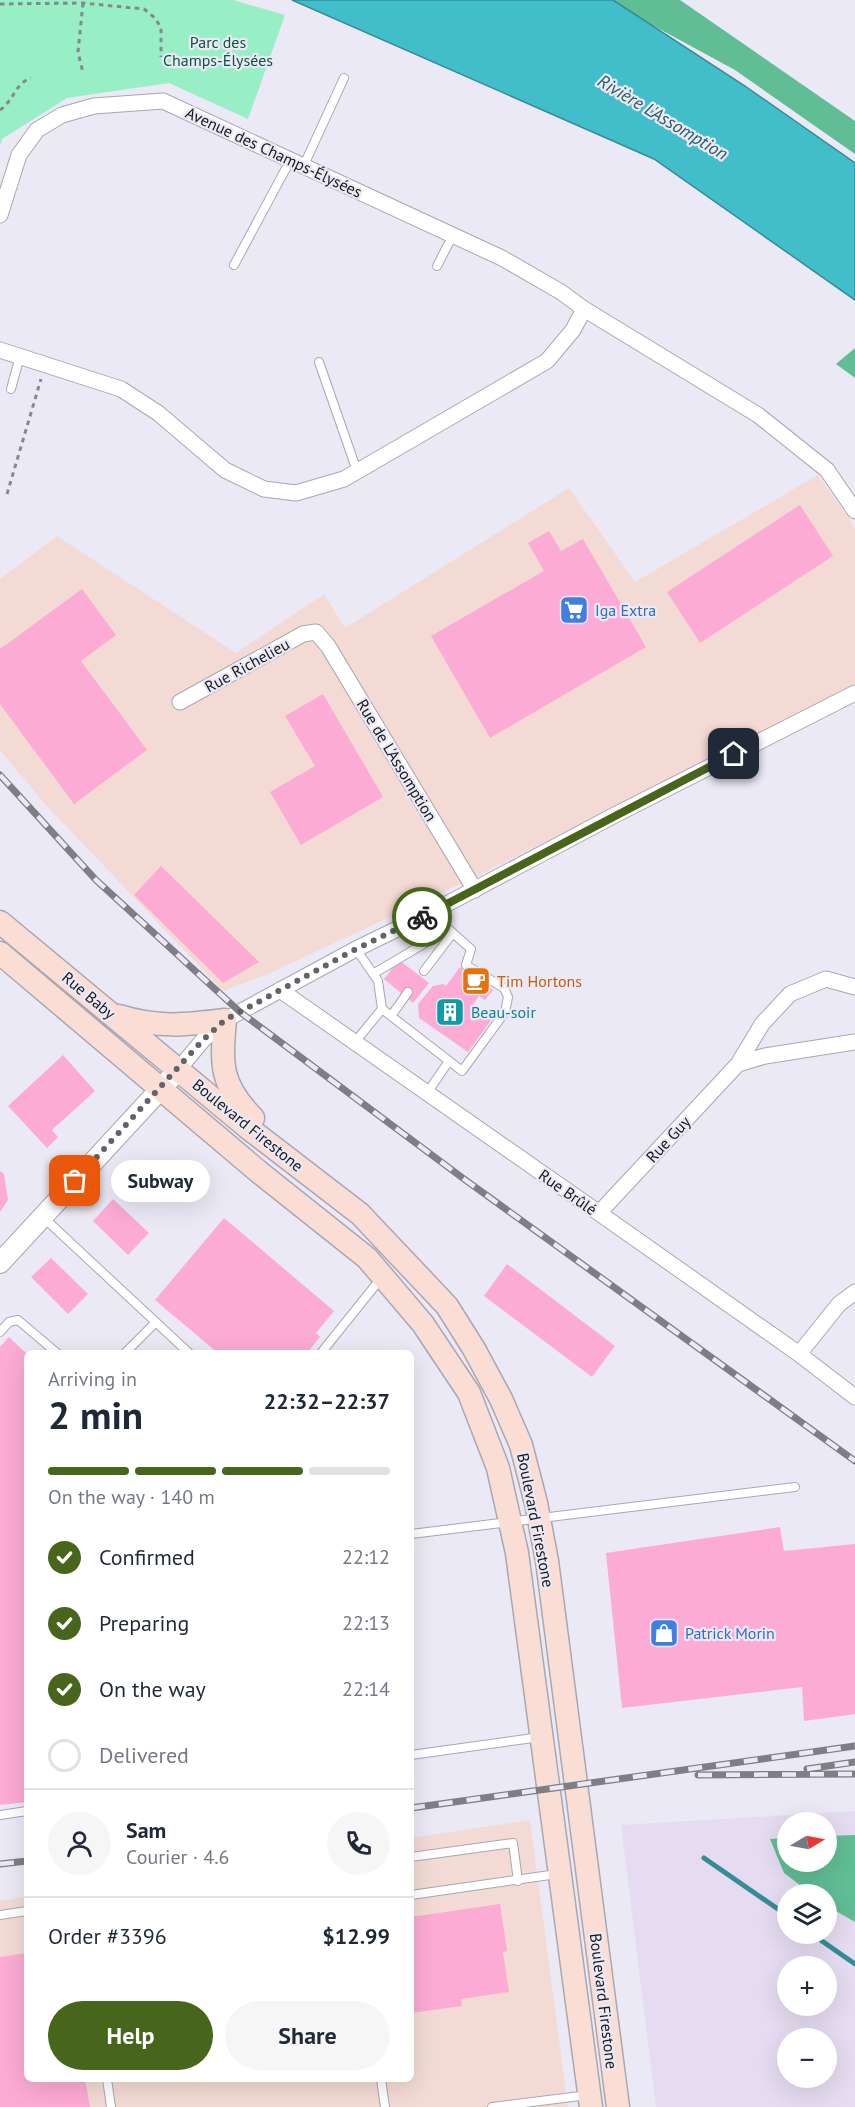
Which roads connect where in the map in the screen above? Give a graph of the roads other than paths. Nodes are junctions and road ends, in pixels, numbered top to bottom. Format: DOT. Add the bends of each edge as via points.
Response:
graph roads {
  1 [pos="344,78"];
  2 [pos="298,162"];
  3 [pos="0,215"];
  4 [pos="453,235"];
  5 [pos="234,265"];
  6 [pos="437,266"];
  7 [pos="584,309"];
  8 [pos="0,350"];
  9 [pos="20,356"];
  10 [pos="319,362"];
  11 [pos="11,389"];
  12 [pos="357,471"];
  13 [pos="855,511"];
  14 [pos="316,632"];
  15 [pos="855,693"];
  16 [pos="180,702"];
  17 [pos="475,890"];
  18 [pos="430,913"];
  19 [pos="0,921"];
  20 [pos="450,932"];
  21 [pos="356,949"];
  22 [pos="0,953"];
  23 [pos="424,971"];
  24 [pos="373,974"];
  25 [pos="855,987"];
  26 [pos="280,990"];
  27 [pos="408,992"];
  28 [pos="382,1009"];
  29 [pos="112,1014"];
  30 [pos="391,1016"];
  31 [pos="225,1020"];
  32 [pos="354,1042"];
  33 [pos="855,1042"];
  34 [pos="449,1060"];
  35 [pos="738,1064"];
  36 [pos="178,1070"];
  37 [pos="160,1089"];
  38 [pos="427,1093"];
  39 [pos="311,1176"];
  40 [pos="599,1213"];
  41 [pos="43,1217"];
  42 [pos="0,1263"];
  43 [pos="382,1276"];
  44 [pos="855,1292"];
  45 [pos="156,1322"];
  46 [pos="0,1332"];
  47 [pos="53,1350"];
  48 [pos="128,1350"];
  49 [pos="186,1350"];
  50 [pos="323,1350"];
  51 [pos="799,1354"];
  52 [pos="855,1397"];
  53 [pos="795,1487"];
  54 [pos="539,1518"];
  55 [pos="510,1522"];
  56 [pos="414,1534"];
  57 [pos="542,1736"];
  58 [pos="414,1755"];
  59 [pos="24,1811"];
  60 [pos="0,1815"];
  61 [pos="414,1857"];
  62 [pos="561,1874"];
  63 [pos="518,1881"];
  64 [pos="414,1895"];
  65 [pos="24,1911"];
  66 [pos="0,1915"];
  67 [pos="107,2082"];
  68 [pos="381,2082"];
  69 [pos="590,2101"];
  70 [pos="111,2107"];
  71 [pos="385,2107"];
  72 [pos="492,2107"];
  73 [pos="618,2107"];
  1 -- 2 [label="lane"];
  2 -- 3 [label="street, Avenue des Champs-Élysées" via="163,101 94,106 63,115 37,130 19,154"];
  2 -- 4 [label="street, Avenue des Champs-Élysées"];
  2 -- 5 [label="lane"];
  4 -- 6 [label="lane"];
  4 -- 7 [label="street, Avenue des Champs-Élysées" via="502,258"];
  7 -- 12 [label="street" via="573,330 547,361"];
  7 -- 13 [label="street, Avenue des Champs-Élysées" via="758,415 827,470"];
  8 -- 9 [label="street"];
  9 -- 11 [label="lane"];
  9 -- 12 [label="street" via="121,389 159,413 225,471 264,489 296,493 344,479"];
  10 -- 12 [label="lane"];
  14 -- 16 [label="street, Rue Richelieu" via="303,634"];
  14 -- 17 [label="street, Rue de L'Assomption" via="328,645"];
  15 -- 17 [label="street"];
  17 -- 18 [label="street"];
  18 -- 20 [label="lane"];
  18 -- 21 [label="street"];
  19 -- 29 [label="main road, Rue Baby"];
  20 -- 23 [label="lane"];
  20 -- 24 [label="lane"];
  20 -- 34 [label="lane" via="471,950 466,965 504,988 508,997 505,1012 462,1071"];
  21 -- 24 [label="lane"];
  21 -- 26 [label="street"];
  22 -- 37 [label="main road, Rue Baby"];
  24 -- 28 [label="lane" via="378,981"];
  25 -- 35 [label="street, Rue Guy" via="826,979 790,994 762,1024"];
  26 -- 31 [label="street"];
  26 -- 32 [label="street, Rue Brûlé"];
  27 -- 30 [label="lane"];
  28 -- 30 [label="lane"];
  28 -- 32 [label="lane"];
  29 -- 31 [label="main road" via="158,1025"];
  29 -- 36 [label="main road, Rue Baby"];
  30 -- 34 [label="lane"];
  31 -- 36 [label="street"];
  31 -- 39 [label="main road" via="223,1066 231,1092"];
  32 -- 38 [label="street, Rue Brûlé"];
  33 -- 35 [label="street"];
  34 -- 38 [label="lane"];
  35 -- 40 [label="street, Rue Guy"];
  36 -- 37 [label="street"];
  36 -- 39 [label="main road, Boulevard Firestone"];
  37 -- 41 [label="street"];
  37 -- 43 [label="main road, Boulevard Firestone" via="368,1258"];
  38 -- 40 [label="street, Rue Brûlé"];
  39 -- 54 [label="main road, Boulevard Firestone" via="360,1214 447,1306 501,1398 521,1445"];
  40 -- 51 [label="street, Rue Brûlé"];
  41 -- 42 [label="street"];
  41 -- 45 [label="lane"];
  43 -- 50 [label="lane"];
  43 -- 55 [label="main road, Boulevard Firestone" via="423,1324 469,1393 498,1468"];
  44 -- 51 [label="street" via="839,1304"];
  45 -- 48 [label="lane"];
  45 -- 49 [label="lane"];
  46 -- 47 [label="lane" via="9,1322 18,1320"];
  51 -- 52 [label="street, Rue Brûlé"];
  53 -- 54 [label="lane"];
  54 -- 55 [label="lane"];
  54 -- 73 [label="main road, Boulevard Firestone"];
  55 -- 56 [label="lane"];
  55 -- 57 [label="main road, Boulevard Firestone"];
  57 -- 58 [label="lane"];
  57 -- 62 [label="main road, Boulevard Firestone"];
  59 -- 60 [label="lane"];
  61 -- 63 [label="lane" via="513,1843"];
  62 -- 63 [label="lane"];
  62 -- 69 [label="main road, Boulevard Firestone"];
  63 -- 64 [label="lane"];
  65 -- 66 [label="lane"];
  67 -- 70 [label="lane"];
  68 -- 71 [label="lane"];
  69 -- 72 [label="lane"];
}
